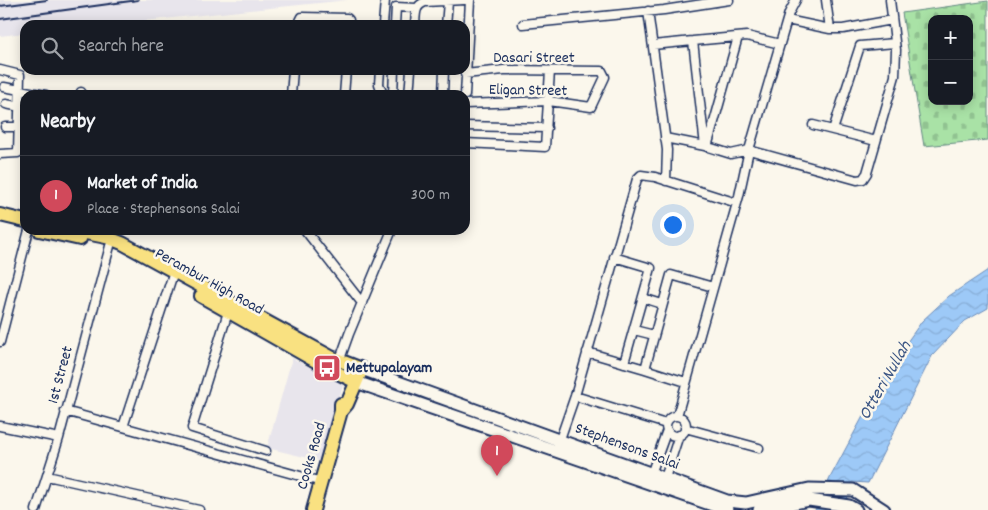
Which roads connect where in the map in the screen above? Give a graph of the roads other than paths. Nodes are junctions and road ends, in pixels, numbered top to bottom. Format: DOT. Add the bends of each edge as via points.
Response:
graph roads {
  1 [pos="385,0"];
  2 [pos="464,0"];
  3 [pos="470,0"];
  4 [pos="729,0"];
  5 [pos="796,0"];
  6 [pos="826,0"];
  7 [pos="890,0"];
  8 [pos="448,2"];
  9 [pos="416,8"];
  10 [pos="648,11"];
  11 [pos="300,20"];
  12 [pos="350,20"];
  13 [pos="383,20"];
  14 [pos="395,20"];
  15 [pos="415,20"];
  16 [pos="446,20"];
  17 [pos="469,20"];
  18 [pos="787,20"];
  19 [pos="892,20"];
  20 [pos="524,24"];
  21 [pos="830,29"];
  22 [pos="738,37"];
  23 [pos="693,41"];
  24 [pos="895,43"];
  25 [pos="780,44"];
  26 [pos="653,45"];
  27 [pos="0,70"];
  28 [pos="550,71"];
  29 [pos="470,73"];
  30 [pos="293,75"];
  31 [pos="346,75"];
  32 [pos="380,75"];
  33 [pos="394,75"];
  34 [pos="411,75"];
  35 [pos="444,75"];
  36 [pos="465,75"];
  37 [pos="4,87"];
  38 [pos="291,90"];
  39 [pos="344,90"];
  40 [pos="381,90"];
  41 [pos="393,90"];
  42 [pos="409,90"];
  43 [pos="442,90"];
  44 [pos="464,90"];
  45 [pos="20,91"];
  46 [pos="549,101"];
  47 [pos="6,104"];
  48 [pos="470,104"];
  49 [pos="591,107"];
  50 [pos="20,108"];
  51 [pos="20,121"];
  52 [pos="813,125"];
  53 [pos="470,126"];
  54 [pos="5,127"];
  55 [pos="19,127"];
  56 [pos="547,128"];
  57 [pos="833,130"];
  58 [pos="20,136"];
  59 [pos="665,138"];
  60 [pos="876,141"];
  61 [pos="470,143"];
  62 [pos="706,147"];
  63 [pos="749,150"];
  64 [pos="20,153"];
  65 [pos="0,154"];
  66 [pos="666,180"];
  67 [pos="737,203"];
  68 [pos="0,216"];
  69 [pos="20,219"];
  70 [pos="0,222"];
  71 [pos="20,226"];
  72 [pos="28,235"];
  73 [pos="81,235"];
  74 [pos="93,235"];
  75 [pos="308,235"];
  76 [pos="390,235"];
  77 [pos="110,246"];
  78 [pos="614,257"];
  79 [pos="173,275"];
  80 [pos="713,287"];
  81 [pos="643,298"];
  82 [pos="362,303"];
  83 [pos="662,304"];
  84 [pos="223,305"];
  85 [pos="634,330"];
  86 [pos="654,335"];
  87 [pos="0,342"];
  88 [pos="587,352"];
  89 [pos="624,363"];
  90 [pos="338,366"];
  91 [pos="645,369"];
  92 [pos="355,374"];
  93 [pos="686,382"];
  94 [pos="575,396"];
  95 [pos="65,411"];
  96 [pos="677,416"];
  97 [pos="0,426"];
  98 [pos="123,427"];
  99 [pos="666,427"];
  100 [pos="685,428"];
  101 [pos="679,435"];
  102 [pos="59,438"];
  103 [pos="558,446"];
  104 [pos="759,448"];
  105 [pos="266,451"];
  106 [pos="651,474"];
  107 [pos="47,476"];
  108 [pos="665,478"];
  109 [pos="322,482"];
  110 [pos="809,495"];
  111 [pos="853,508"];
  112 [pos="36,510"];
  113 [pos="199,510"];
  114 [pos="313,510"];
  115 [pos="727,510"];
  116 [pos="759,510"];
  117 [pos="884,510"];
  1 -- 13 [label="street"];
  2 -- 8 [label="street"];
  3 -- 17 [label="street"];
  4 -- 10 [label="street"];
  5 -- 18 [label="street"];
  6 -- 21 [label="street"];
  7 -- 19 [label="street"];
  8 -- 9 [label="street" via="425,2"];
  8 -- 16 [label="street"];
  9 -- 14 [label="street" via="396,6"];
  9 -- 15 [label="street"];
  10 -- 20 [label="street"];
  10 -- 26 [label="street"];
  11 -- 12 [label="street" via="302,17 319,16"];
  18 -- 21 [label="street"];
  18 -- 25 [label="street"];
  19 -- 21 [label="street"];
  19 -- 24 [label="street"];
  22 -- 23 [label="street"];
  22 -- 25 [label="street"];
  22 -- 62 [label="street"];
  23 -- 26 [label="street"];
  23 -- 62 [label="street"];
  24 -- 57 [label="street" via="860,46"];
  24 -- 60 [label="street" via="896,76"];
  25 -- 63 [label="street"];
  26 -- 59 [label="street"];
  27 -- 45 [label="street" via="20,74"];
  28 -- 29 [label="street, Dasari Street"];
  28 -- 46 [label="street"];
  28 -- 49 [label="street, Dasari Street" via="602,71 605,77"];
  30 -- 38 [label="street"];
  31 -- 39 [label="street"];
  32 -- 40 [label="street"];
  33 -- 41 [label="street"];
  34 -- 42 [label="street"];
  35 -- 43 [label="street"];
  36 -- 44 [label="street"];
  37 -- 45 [label="street"];
  46 -- 48 [label="street, Eligan Street"];
  46 -- 49 [label="street, Eligan Street"];
  46 -- 56 [label="street"];
  47 -- 50 [label="street"];
  51 -- 55 [label="street"];
  52 -- 57 [label="street"];
  53 -- 56 [label="street"];
  54 -- 55 [label="street"];
  55 -- 58 [label="street"];
  56 -- 61 [label="street" via="545,147"];
  57 -- 60 [label="street"];
  59 -- 62 [label="street"];
  59 -- 66 [label="street"];
  60 -- 63 [label="street" via="867,173 860,180"];
  62 -- 63 [label="street" via="731,154"];
  63 -- 67 [label="street"];
  64 -- 65 [label="street"];
  66 -- 67 [label="street"];
  66 -- 78 [label="street" via="644,175 637,179"];
  67 -- 80 [label="street"];
  68 -- 69 [label="main road"];
  70 -- 71 [label="main road"];
  72 -- 87 [label="street"];
  73 -- 77 [label="main road, Perambur High Road"];
  74 -- 79 [label="main road, Perambur High Road" via="122,243"];
  75 -- 82 [label="street"];
  76 -- 82 [label="street"];
  77 -- 79 [label="main road, Perambur High Road"];
  77 -- 95 [label="street, 1st Street"];
  78 -- 81 [label="street" via="651,268"];
  78 -- 88 [label="street"];
  79 -- 84 [label="main road, Perambur High Road"];
  79 -- 98 [label="street"];
  80 -- 83 [label="street" via="671,275"];
  80 -- 93 [label="street"];
  81 -- 83 [label="street"];
  81 -- 85 [label="street"];
  82 -- 90 [label="street"];
  83 -- 86 [label="street"];
  84 -- 90 [label="main road, Perambur High Road"];
  84 -- 105 [label="street" via="192,428"];
  85 -- 86 [label="street"];
  85 -- 89 [label="street"];
  86 -- 91 [label="street"];
  88 -- 89 [label="street"];
  88 -- 94 [label="street"];
  89 -- 91 [label="street"];
  90 -- 92 [label="main road, Perambur High Road"];
  91 -- 93 [label="street"];
  92 -- 103 [label="main road, Stephensons Salai"];
  92 -- 109 [label="main road, Cooks Road" via="341,402"];
  93 -- 96 [label="street"];
  94 -- 99 [label="street"];
  94 -- 103 [label="street"];
  95 -- 98 [label="street"];
  95 -- 102 [label="street, 1st Street"];
  96 -- 99 [label="street" via="670,418"];
  96 -- 100 [label="street" via="684,420"];
  97 -- 102 [label="street"];
  98 -- 109 [label="street"];
  99 -- 101 [label="street" via="674,436"];
  99 -- 106 [label="street"];
  100 -- 101 [label="street"];
  100 -- 104 [label="street"];
  101 -- 108 [label="street"];
  102 -- 107 [label="street, 1st Street"];
  103 -- 106 [label="main road, Stephensons Salai"];
  103 -- 115 [label="main road, Stephensons Salai"];
  106 -- 108 [label="main road, Stephensons Salai"];
  107 -- 112 [label="street, 1st Street"];
  107 -- 113 [label="street"];
  108 -- 110 [label="main road, Stephensons Salai" via="727,501 746,503"];
  109 -- 114 [label="main road, Cooks Road"];
  110 -- 111 [label="main road, Stephensons Salai"];
  110 -- 116 [label="main road, Stephensons Salai"];
  110 -- 117 [label="main road, Stephensons Salai" via="852,490"];
}
